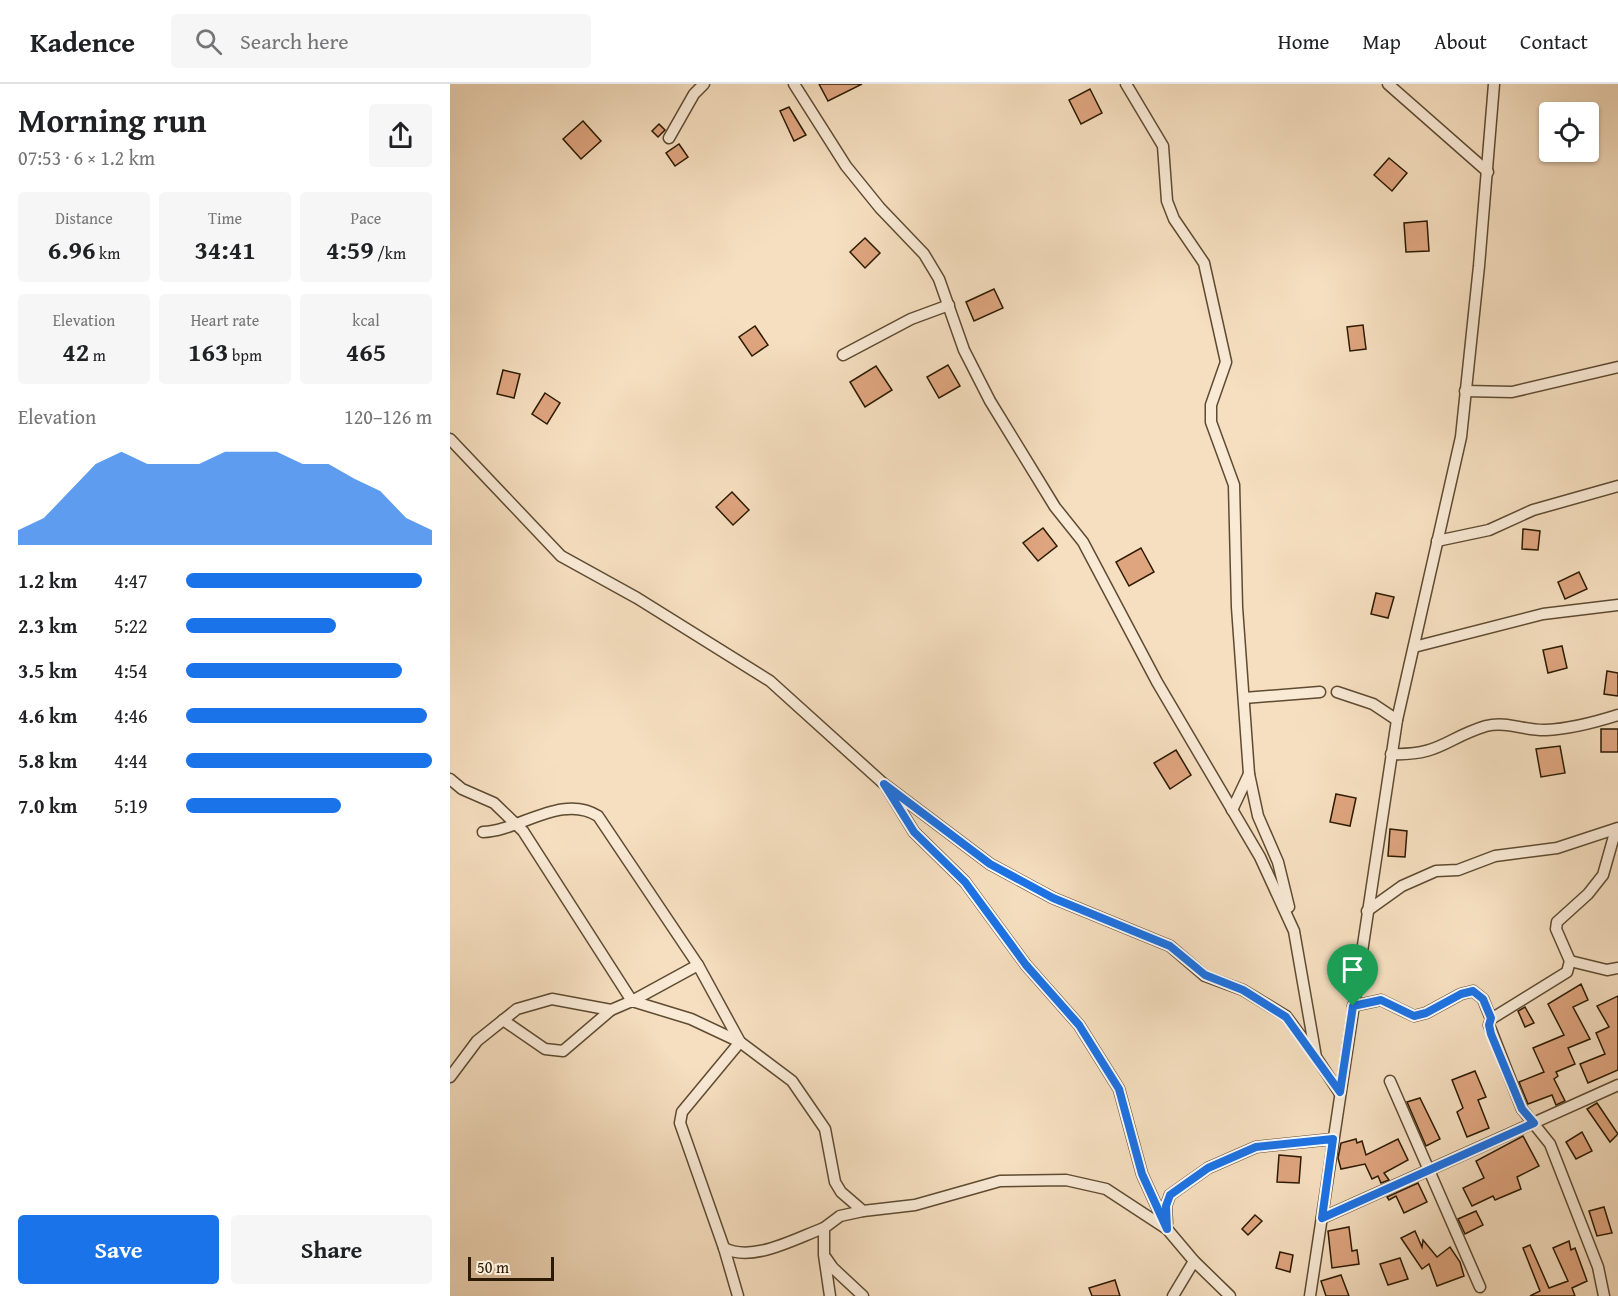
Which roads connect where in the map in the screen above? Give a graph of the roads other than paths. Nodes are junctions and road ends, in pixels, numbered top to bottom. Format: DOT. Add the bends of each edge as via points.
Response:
graph roads {
  1 [pos="704,84"];
  2 [pos="794,84"];
  3 [pos="1126,84"];
  4 [pos="1388,84"];
  5 [pos="1494,84"];
  6 [pos="669,138"];
  7 [pos="1488,172"];
  8 [pos="949,305"];
  9 [pos="843,355"];
  10 [pos="1618,368"];
  11 [pos="1466,391"];
  12 [pos="450,439"];
  13 [pos="1618,486"];
  14 [pos="1437,541"];
  15 [pos="1618,605"];
  16 [pos="1414,647"];
  17 [pos="1320,692"];
  18 [pos="1337,692"];
  19 [pos="1244,698"];
  20 [pos="1618,715"];
  21 [pos="1397,720"];
  22 [pos="1391,754"];
  23 [pos="1249,774"];
  24 [pos="450,779"];
  25 [pos="884,784"];
  26 [pos="1232,810"];
  27 [pos="515,823"];
  28 [pos="1617,828"];
  29 [pos="483,832"];
  30 [pos="1367,911"];
  31 [pos="1294,931"];
  32 [pos="1570,961"];
  33 [pos="698,965"];
  34 [pos="1618,968"];
  35 [pos="632,1001"];
  36 [pos="1353,1006"];
  37 [pos="611,1010"];
  38 [pos="1491,1018"];
  39 [pos="503,1020"];
  40 [pos="740,1042"];
  41 [pos="1316,1057"];
  42 [pos="450,1077"];
  43 [pos="1390,1081"];
  44 [pos="1618,1085"];
  45 [pos="1340,1092"];
  46 [pos="1534,1123"];
  47 [pos="1333,1139"];
  48 [pos="1430,1169"];
  49 [pos="862,1211"];
  50 [pos="1322,1218"];
  51 [pos="824,1228"];
  52 [pos="1167,1229"];
  53 [pos="724,1248"];
  54 [pos="824,1255"];
  55 [pos="1194,1261"];
  56 [pos="1480,1287"];
  57 [pos="738,1296"];
  58 [pos="830,1296"];
  59 [pos="863,1296"];
  60 [pos="1173,1296"];
  61 [pos="1230,1296"];
  62 [pos="1310,1296"];
  63 [pos="1604,1296"];
  1 -- 6 [label="street"];
  2 -- 8 [label="street" via="846,166 924,254"];
  3 -- 19 [label="street" via="1163,146 1167,201 1174,219 1204,263 1226,362 1211,405 1210,422 1234,485"];
  4 -- 7 [label="street"];
  5 -- 7 [label="street"];
  7 -- 11 [label="street"];
  8 -- 9 [label="street" via="911,319"];
  8 -- 26 [label="street" via="964,350 990,401 1055,507 1083,542 1156,682"];
  10 -- 11 [label="street" via="1512,392"];
  11 -- 14 [label="street" via="1461,437"];
  12 -- 25 [label="street" via="561,556 770,681"];
  13 -- 14 [label="street" via="1533,510 1489,530"];
  14 -- 16 [label="street"];
  15 -- 16 [label="street" via="1543,615"];
  16 -- 21 [label="street"];
  17 -- 19 [label="street"];
  18 -- 21 [label="street" via="1373,704"];
  19 -- 23 [label="street"];
  20 -- 22 [label="street" via="1544,730 1502,724 1486,726 1434,751"];
  21 -- 22 [label="street"];
  22 -- 30 [label="street"];
  23 -- 26 [label="street"];
  23 -- 31 [label="street" via="1258,816 1278,862"];
  24 -- 27 [label="street" via="462,789 494,803"];
  25 -- 41 [label="street" via="990,864 1053,898 1170,946 1205,975 1243,990 1286,1017"];
  25 -- 52 [label="street" via="914,832 965,882 1026,965 1079,1025 1119,1089 1142,1174"];
  26 -- 31 [label="street" via="1260,857"];
  27 -- 29 [label="street"];
  27 -- 33 [label="street" via="558,811 588,810 598,816"];
  27 -- 35 [label="street" via="548,866"];
  28 -- 30 [label="street" via="1557,848 1495,856 1458,870 1436,871 1402,886"];
  28 -- 32 [label="street" via="1603,875 1557,922 1556,929"];
  30 -- 36 [label="street"];
  31 -- 41 [label="street"];
  32 -- 34 [label="street" via="1607,970"];
  32 -- 38 [label="street" via="1567,972 1558,980"];
  33 -- 35 [label="street"];
  33 -- 40 [label="street"];
  35 -- 37 [label="street"];
  35 -- 40 [label="street" via="691,1019"];
  36 -- 38 [label="street" via="1381,1000 1414,1016 1473,991 1483,999"];
  36 -- 45 [label="street"];
  37 -- 39 [label="street" via="552,999 517,1009"];
  37 -- 39 [label="street" via="563,1051 545,1049"];
  38 -- 46 [label="street" via="1491,1034 1522,1109"];
  39 -- 42 [label="street" via="477,1041"];
  40 -- 49 [label="street" via="792,1081 825,1129 835,1182"];
  40 -- 53 [label="street" via="682,1112 681,1123"];
  41 -- 45 [label="street"];
  43 -- 48 [label="street"];
  44 -- 46 [label="street"];
  45 -- 47 [label="street"];
  46 -- 48 [label="street"];
  46 -- 63 [label="street" via="1550,1144 1598,1267"];
  47 -- 50 [label="street"];
  47 -- 52 [label="street" via="1256,1147 1208,1168 1170,1195 1166,1206"];
  48 -- 50 [label="street"];
  48 -- 56 [label="street"];
  49 -- 51 [label="street" via="840,1216"];
  49 -- 52 [label="street" via="915,1205 1000,1181 1066,1180 1106,1189"];
  50 -- 62 [label="street"];
  51 -- 53 [label="street" via="753,1252 735,1253"];
  51 -- 54 [label="street"];
  52 -- 55 [label="street"];
  53 -- 57 [label="street"];
  54 -- 58 [label="street"];
  54 -- 59 [label="street" via="832,1268"];
  55 -- 60 [label="street"];
  55 -- 61 [label="street"];
}
